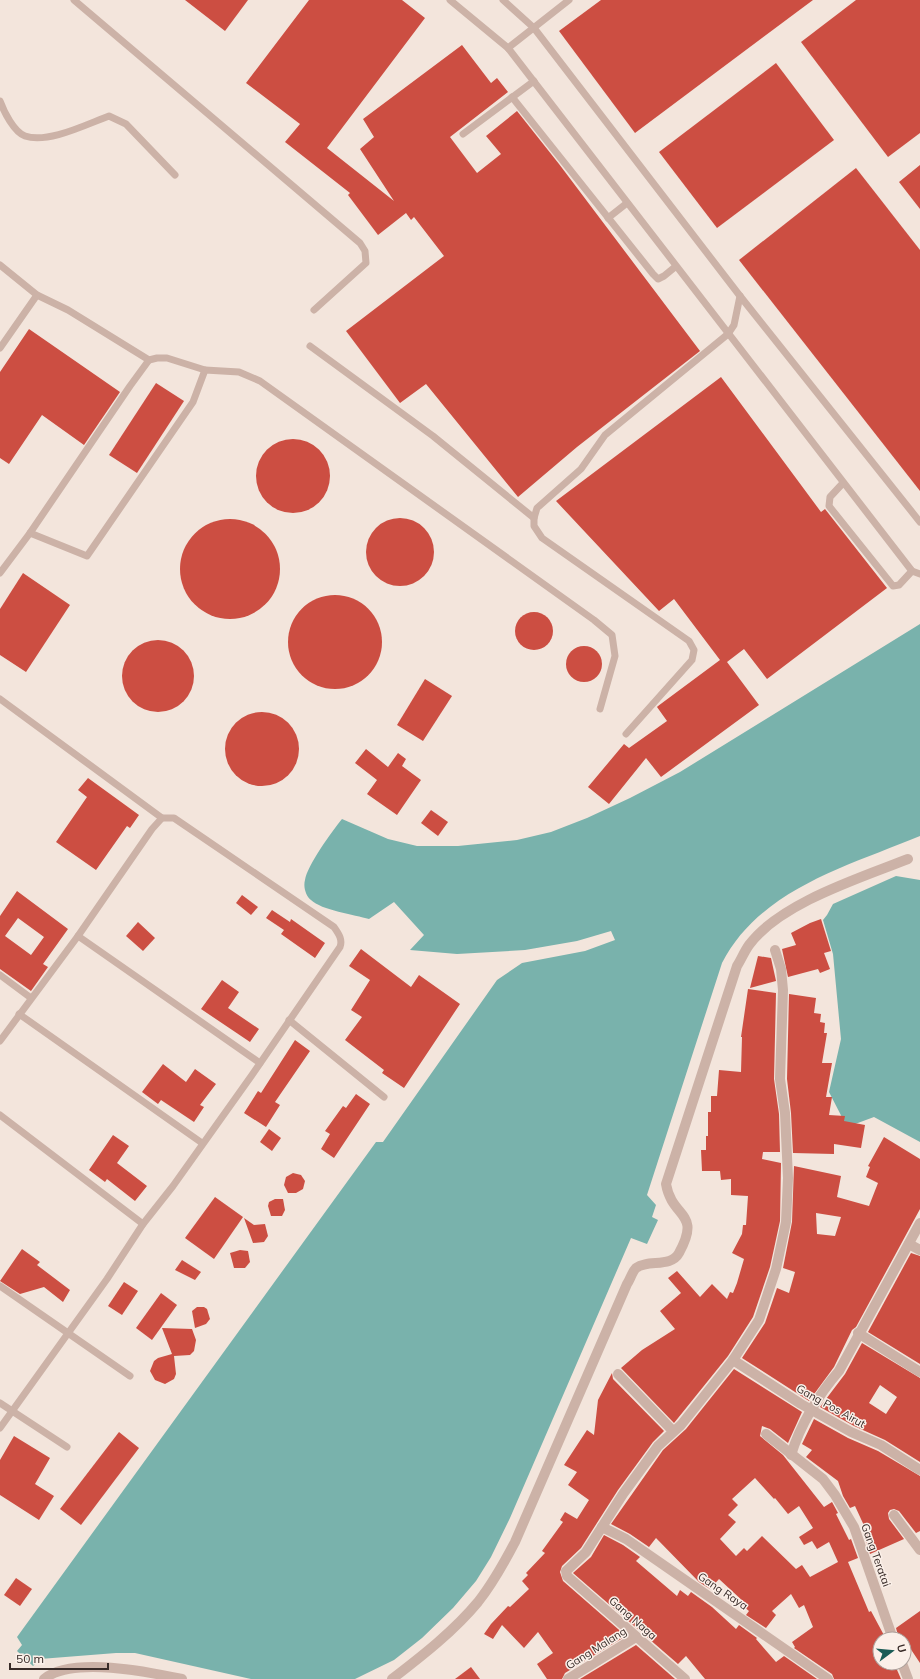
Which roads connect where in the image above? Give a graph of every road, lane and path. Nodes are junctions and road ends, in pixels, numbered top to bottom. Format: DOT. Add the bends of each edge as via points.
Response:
graph roads {
  1 [pos="74,0"];
  2 [pos="450,0"];
  3 [pos="503,0"];
  4 [pos="569,0"];
  5 [pos="534,28"];
  6 [pos="508,48"];
  7 [pos="534,81"];
  8 [pos="512,97"];
  9 [pos="0,101"];
  10 [pos="463,134"];
  11 [pos="175,175"];
  12 [pos="627,203"];
  13 [pos="608,218"];
  14 [pos="0,265"];
  15 [pos="675,266"];
  16 [pos="37,295"];
  17 [pos="740,296"];
  18 [pos="314,310"];
  19 [pos="728,334"];
  20 [pos="310,346"];
  21 [pos="0,348"];
  22 [pos="149,360"];
  23 [pos="205,370"];
  24 [pos="844,483"];
  25 [pos="534,518"];
  26 [pos="920,522"];
  27 [pos="30,533"];
  28 [pos="912,571"];
  29 [pos="0,573"];
  30 [pos="920,574"];
  31 [pos="0,699"];
  32 [pos="600,709"];
  33 [pos="626,734"];
  34 [pos="162,818"];
  35 [pos="908,859"];
  36 [pos="78,936"];
  37 [pos="775,950"];
  38 [pos="0,975"];
  39 [pos="31,998"];
  40 [pos="19,1014"];
  41 [pos="289,1020"];
  42 [pos="0,1041"];
  43 [pos="260,1063"];
  44 [pos="384,1096"];
  45 [pos="0,1115"];
  46 [pos="202,1143"];
  47 [pos="920,1223"];
  48 [pos="143,1224"];
  49 [pos="909,1244"];
  50 [pos="920,1250"];
  51 [pos="0,1286"];
  52 [pos="858,1333"];
  53 [pos="68,1334"];
  54 [pos="733,1360"];
  55 [pos="920,1372"];
  56 [pos="618,1374"];
  57 [pos="130,1376"];
  58 [pos="0,1403"];
  59 [pos="813,1410"];
  60 [pos="12,1411"];
  61 [pos="0,1428"];
  62 [pos="673,1431"];
  63 [pos="766,1434"];
  64 [pos="67,1447"];
  65 [pos="791,1455"];
  66 [pos="920,1470"];
  67 [pos="894,1515"];
  68 [pos="602,1527"];
  69 [pos="920,1550"];
  70 [pos="890,1631"];
  71 [pos="636,1637"];
  72 [pos="44,1679"];
  73 [pos="182,1679"];
  74 [pos="392,1679"];
  75 [pos="568,1679"];
  76 [pos="685,1679"];
  77 [pos="828,1679"];
  1 -- 18 [label="lane" via="360,243 365,251 366,263"];
  2 -- 6 [label="lane"];
  3 -- 5 [label="lane"];
  4 -- 5 [label="lane"];
  5 -- 6 [label="lane"];
  5 -- 17 [label="lane"];
  6 -- 7 [label="lane"];
  7 -- 8 [label="lane"];
  7 -- 12 [label="lane"];
  8 -- 10 [label="lane"];
  8 -- 13 [label="lane"];
  9 -- 11 [label="lane" via="6,116 24,136 44,138 109,116 126,124"];
  12 -- 13 [label="lane"];
  12 -- 15 [label="lane"];
  13 -- 15 [label="lane" via="658,279"];
  14 -- 16 [label="lane"];
  15 -- 19 [label="lane"];
  16 -- 21 [label="lane"];
  16 -- 22 [label="lane" via="68,310"];
  17 -- 19 [label="lane" via="734,325"];
  17 -- 26 [label="lane"];
  19 -- 24 [label="lane"];
  19 -- 25 [label="lane" via="605,435 581,469 537,508"];
  20 -- 25 [label="lane" via="432,436"];
  22 -- 23 [label="lane" via="167,358"];
  22 -- 27 [label="lane"];
  23 -- 27 [label="lane" via="192,402 87,556"];
  23 -- 32 [label="lane" via="239,372 260,381 612,635 615,656"];
  24 -- 28 [label="lane"];
  24 -- 28 [label="lane" via="830,497 829,506 893,586 899,585"];
  25 -- 33 [label="lane" via="534,526 542,538 689,641 694,650 692,660"];
  27 -- 29 [label="lane"];
  28 -- 30 [label="lane"];
  31 -- 34 [label="lane"];
  34 -- 36 [label="lane"];
  34 -- 41 [label="lane" via="174,818 334,927 340,935 340,947"];
  35 -- 74 [label="street" via="812,898 766,928 749,945 737,966 666,1184 668,1196 688,1224 688,1233 678,1254 674,1259 643,1265 636,1269 627,1284 515,1542 498,1575 478,1602 450,1632"];
  36 -- 39 [label="lane"];
  36 -- 43 [label="lane"];
  37 -- 54 [label="street" via="783,990 780,1079 787,1151 786,1222 776,1269 759,1320"];
  38 -- 39 [label="lane"];
  39 -- 40 [label="lane"];
  40 -- 42 [label="lane"];
  40 -- 46 [label="lane"];
  41 -- 43 [label="lane"];
  41 -- 44 [label="lane"];
  43 -- 46 [label="lane"];
  45 -- 48 [label="lane"];
  46 -- 48 [label="lane"];
  47 -- 49 [label="street"];
  48 -- 53 [label="lane"];
  49 -- 50 [label="street"];
  49 -- 52 [label="street"];
  51 -- 53 [label="lane"];
  52 -- 55 [label="street"];
  52 -- 59 [label="street" via="839,1371 821,1392"];
  53 -- 57 [label="lane"];
  53 -- 60 [label="lane"];
  54 -- 59 [label="street, Gang Pos Airut"];
  54 -- 62 [label="street"];
  56 -- 62 [label="street"];
  58 -- 60 [label="lane"];
  59 -- 65 [label="street" via="797,1435"];
  59 -- 66 [label="street, Gang Pos Airut" via="851,1432 881,1445"];
  60 -- 61 [label="lane"];
  60 -- 64 [label="lane"];
  62 -- 68 [label="street" via="658,1446"];
  63 -- 65 [label="street, Gang Teratai"];
  65 -- 70 [label="street, Gang Teratai" via="823,1479 854,1527"];
  67 -- 69 [label="street"];
  68 -- 71 [label="street, Gang Naga" via="586,1552 566,1573"];
  68 -- 77 [label="street, Gang Raya" via="626,1539"];
  71 -- 75 [label="street, Gang Malang"];
  71 -- 76 [label="street, Gang Naga"];
  72 -- 73 [label="street" via="59,1672 109,1667 137,1669"];
}
